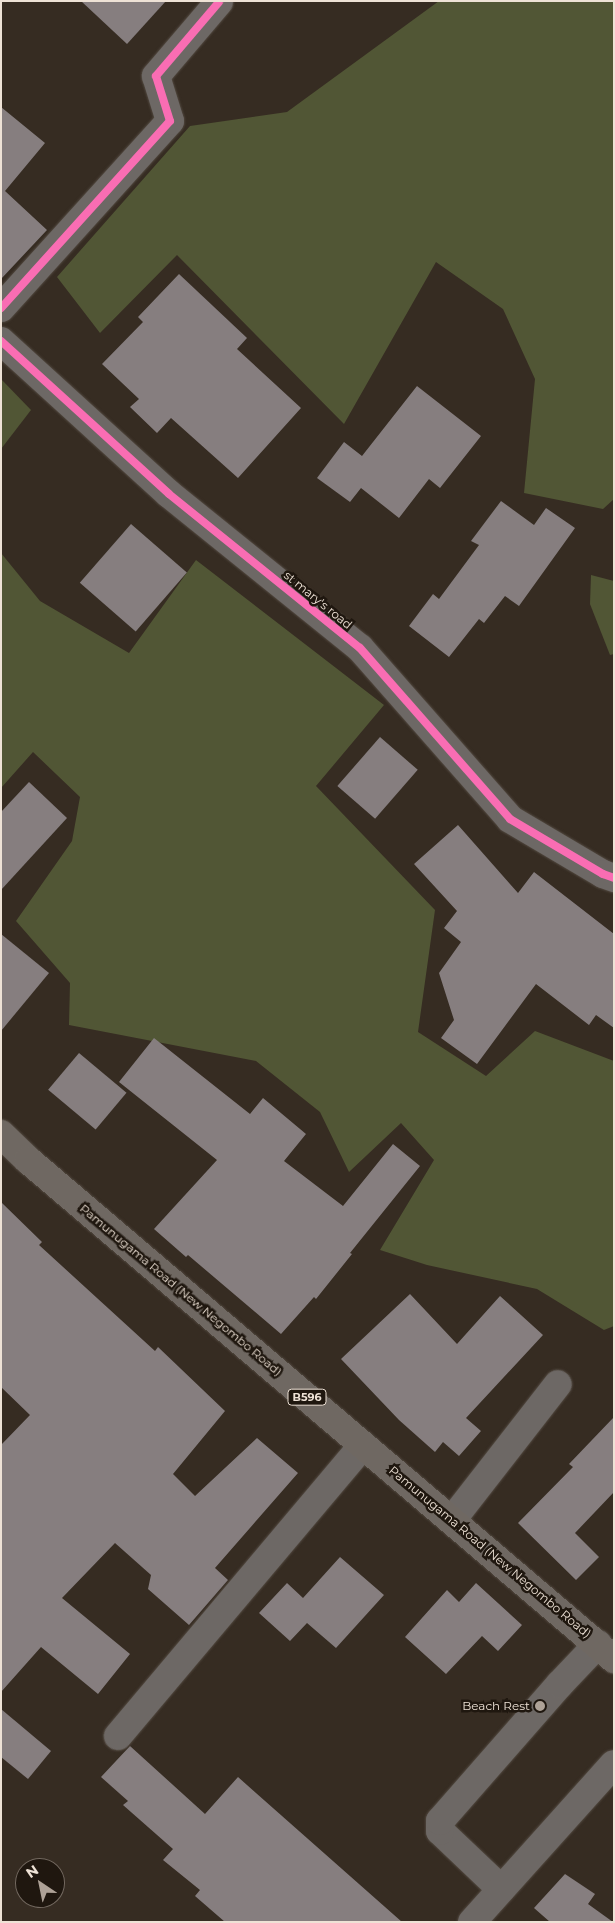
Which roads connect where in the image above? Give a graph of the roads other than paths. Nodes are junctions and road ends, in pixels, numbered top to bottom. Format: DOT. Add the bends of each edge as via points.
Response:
graph roads {
  1 [pos="219,2"];
  2 [pos="1,308"];
  3 [pos="1,341"];
  4 [pos="614,878"];
  5 [pos="1,1134"];
  6 [pos="558,1384"];
  7 [pos="363,1445"];
  8 [pos="452,1520"];
  9 [pos="606,1651"];
  10 [pos="118,1736"];
  11 [pos="614,1764"];
  12 [pos="501,1888"];
  13 [pos="472,1922"];
  1 -- 2 [label="street" via="156,76 170,121"];
  3 -- 4 [label="street, st mary's road" via="169,494 360,648 510,819"];
  5 -- 7 [label="main road, Pamunugama Road (New Negombo Road) / B596"];
  6 -- 8 [label="street"];
  7 -- 8 [label="main road, Pamunugama Road (New Negombo Road) / B596"];
  7 -- 10 [label="street"];
  8 -- 9 [label="main road, Pamunugama Road (New Negombo Road) / B596"];
  9 -- 12 [label="street" via="560,1684 440,1821 440,1831"];
  11 -- 12 [label="street"];
  12 -- 13 [label="street"];
}
